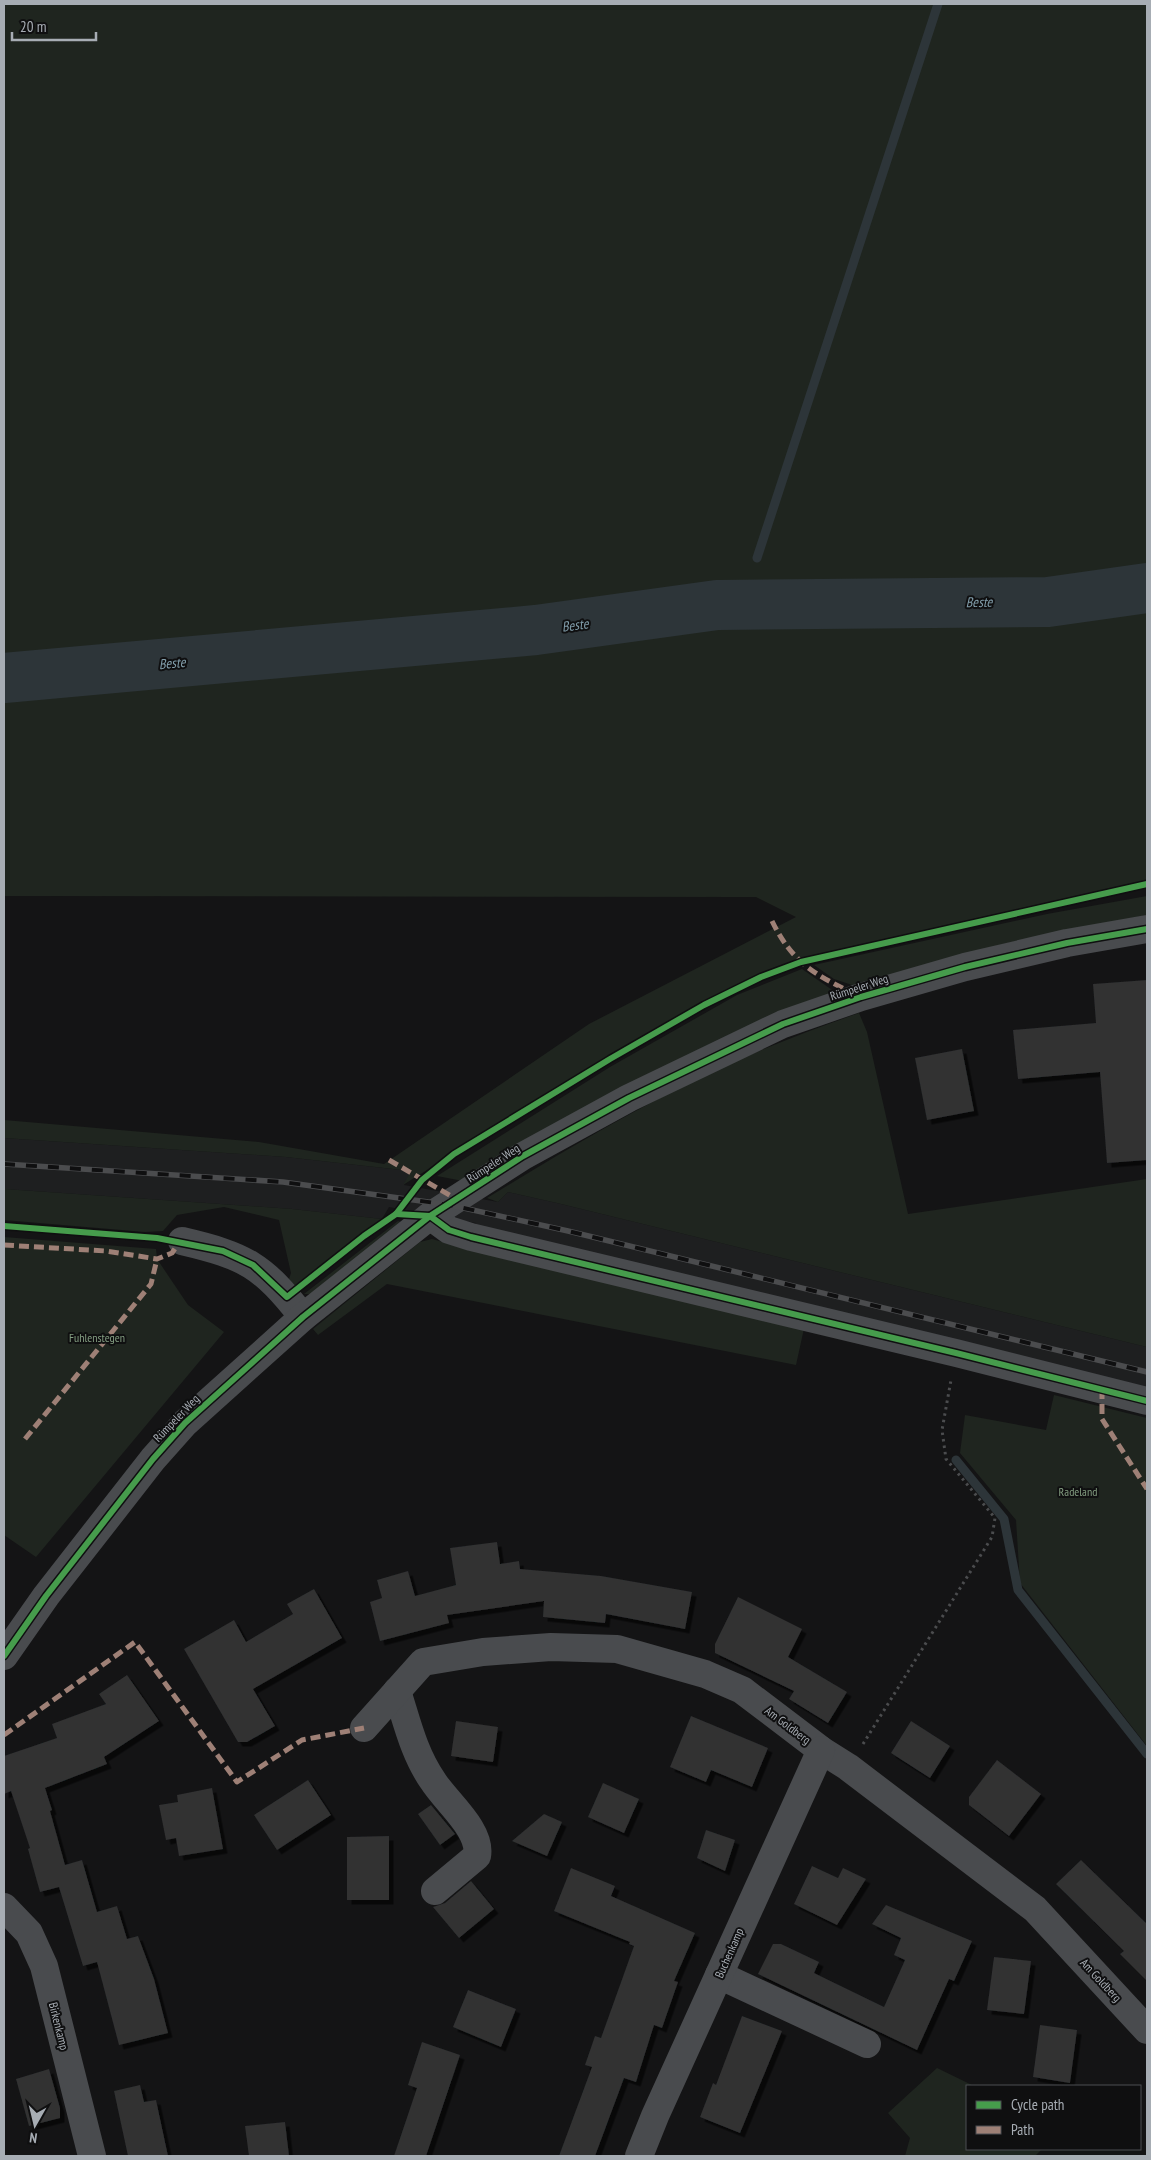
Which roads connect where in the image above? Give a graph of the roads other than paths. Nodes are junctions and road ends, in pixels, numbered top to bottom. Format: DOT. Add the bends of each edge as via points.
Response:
graph roads {
  1 [pos="1147,928"];
  2 [pos="430,1216"];
  3 [pos="182,1241"];
  4 [pos="304,1317"];
  5 [pos="1147,1401"];
  6 [pos="4,1656"];
  7 [pos="397,1691"];
  8 [pos="364,1728"];
  9 [pos="821,1750"];
  10 [pos="435,1891"];
  11 [pos="4,1907"];
  12 [pos="719,1975"];
  13 [pos="1147,2030"];
  14 [pos="867,2044"];
  15 [pos="92,2156"];
  16 [pos="639,2156"];
  1 -- 2 [label="street, Rümpeler Weg" via="965,967 860,997 782,1024 629,1098 523,1156"];
  2 -- 4 [label="street, Rümpeler Weg"];
  2 -- 5 [label="street" via="449,1230 471,1237"];
  3 -- 4 [label="street" via="223,1251 254,1265 277,1285"];
  4 -- 6 [label="street, Rümpeler Weg" via="185,1423 153,1459 46,1596"];
  7 -- 8 [label="street, Am Goldberg"];
  7 -- 9 [label="street, Am Goldberg" via="423,1662 483,1652 551,1647 617,1649 705,1674 742,1690"];
  7 -- 10 [label="street" via="414,1747 432,1781 479,1846 477,1856"];
  9 -- 12 [label="street, Buchenkamp"];
  9 -- 13 [label="street, Am Goldberg" via="1035,1909"];
  11 -- 15 [label="street, Birkenkamp" via="29,1933 44,1966"];
  12 -- 14 [label="street"];
  12 -- 16 [label="street, Buchenkamp"];
}
